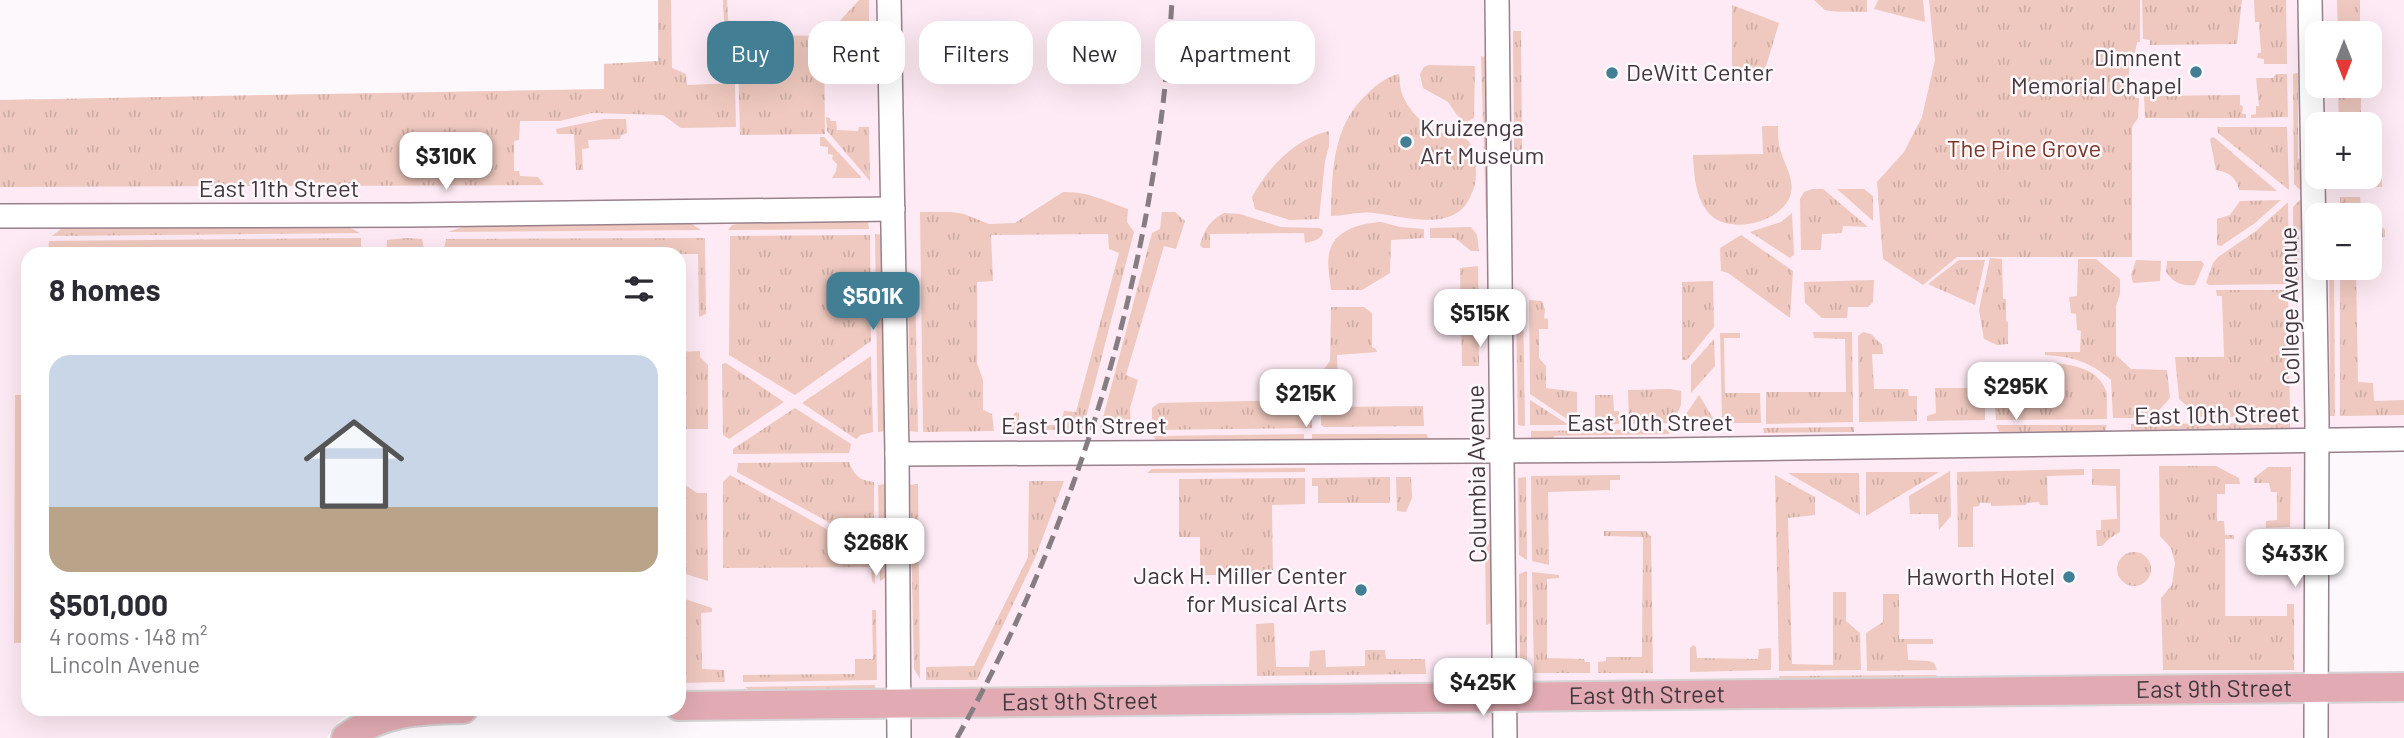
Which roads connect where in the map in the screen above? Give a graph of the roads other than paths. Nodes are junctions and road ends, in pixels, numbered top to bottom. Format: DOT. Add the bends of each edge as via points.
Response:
graph roads {
  1 [pos="889,0"];
  2 [pos="1497,0"];
  3 [pos="2310,0"];
  4 [pos="893,209"];
  5 [pos="0,216"];
  6 [pos="2404,439"];
  7 [pos="2318,440"];
  8 [pos="1503,450"];
  9 [pos="897,454"];
  10 [pos="2404,687"];
  11 [pos="2316,688"];
  12 [pos="1505,697"];
  13 [pos="898,703"];
  14 [pos="686,706"];
  15 [pos="391,716"];
  16 [pos="377,729"];
  17 [pos="346,738"];
  18 [pos="899,738"];
  19 [pos="1505,738"];
  20 [pos="2316,738"];
  1 -- 4 [label="street"];
  2 -- 8 [label="street, Columbia Avenue"];
  3 -- 7 [label="street, College Avenue"];
  4 -- 5 [label="street, East 11th Street"];
  4 -- 9 [label="street"];
  6 -- 7 [label="street, East 10th Street"];
  7 -- 8 [label="street, East 10th Street"];
  7 -- 11 [label="street, College Avenue"];
  8 -- 9 [label="street, East 10th Street"];
  8 -- 12 [label="street, Columbia Avenue"];
  9 -- 13 [label="street"];
  10 -- 11 [label="main road, East 9th Street"];
  11 -- 12 [label="main road, East 9th Street"];
  11 -- 20 [label="street, College Avenue"];
  12 -- 13 [label="main road, East 9th Street"];
  12 -- 19 [label="street, Columbia Avenue"];
  13 -- 14 [label="main road, East 9th Street"];
  13 -- 18 [label="street"];
  15 -- 16 [label="main road"];
  16 -- 17 [label="main road"];
}
